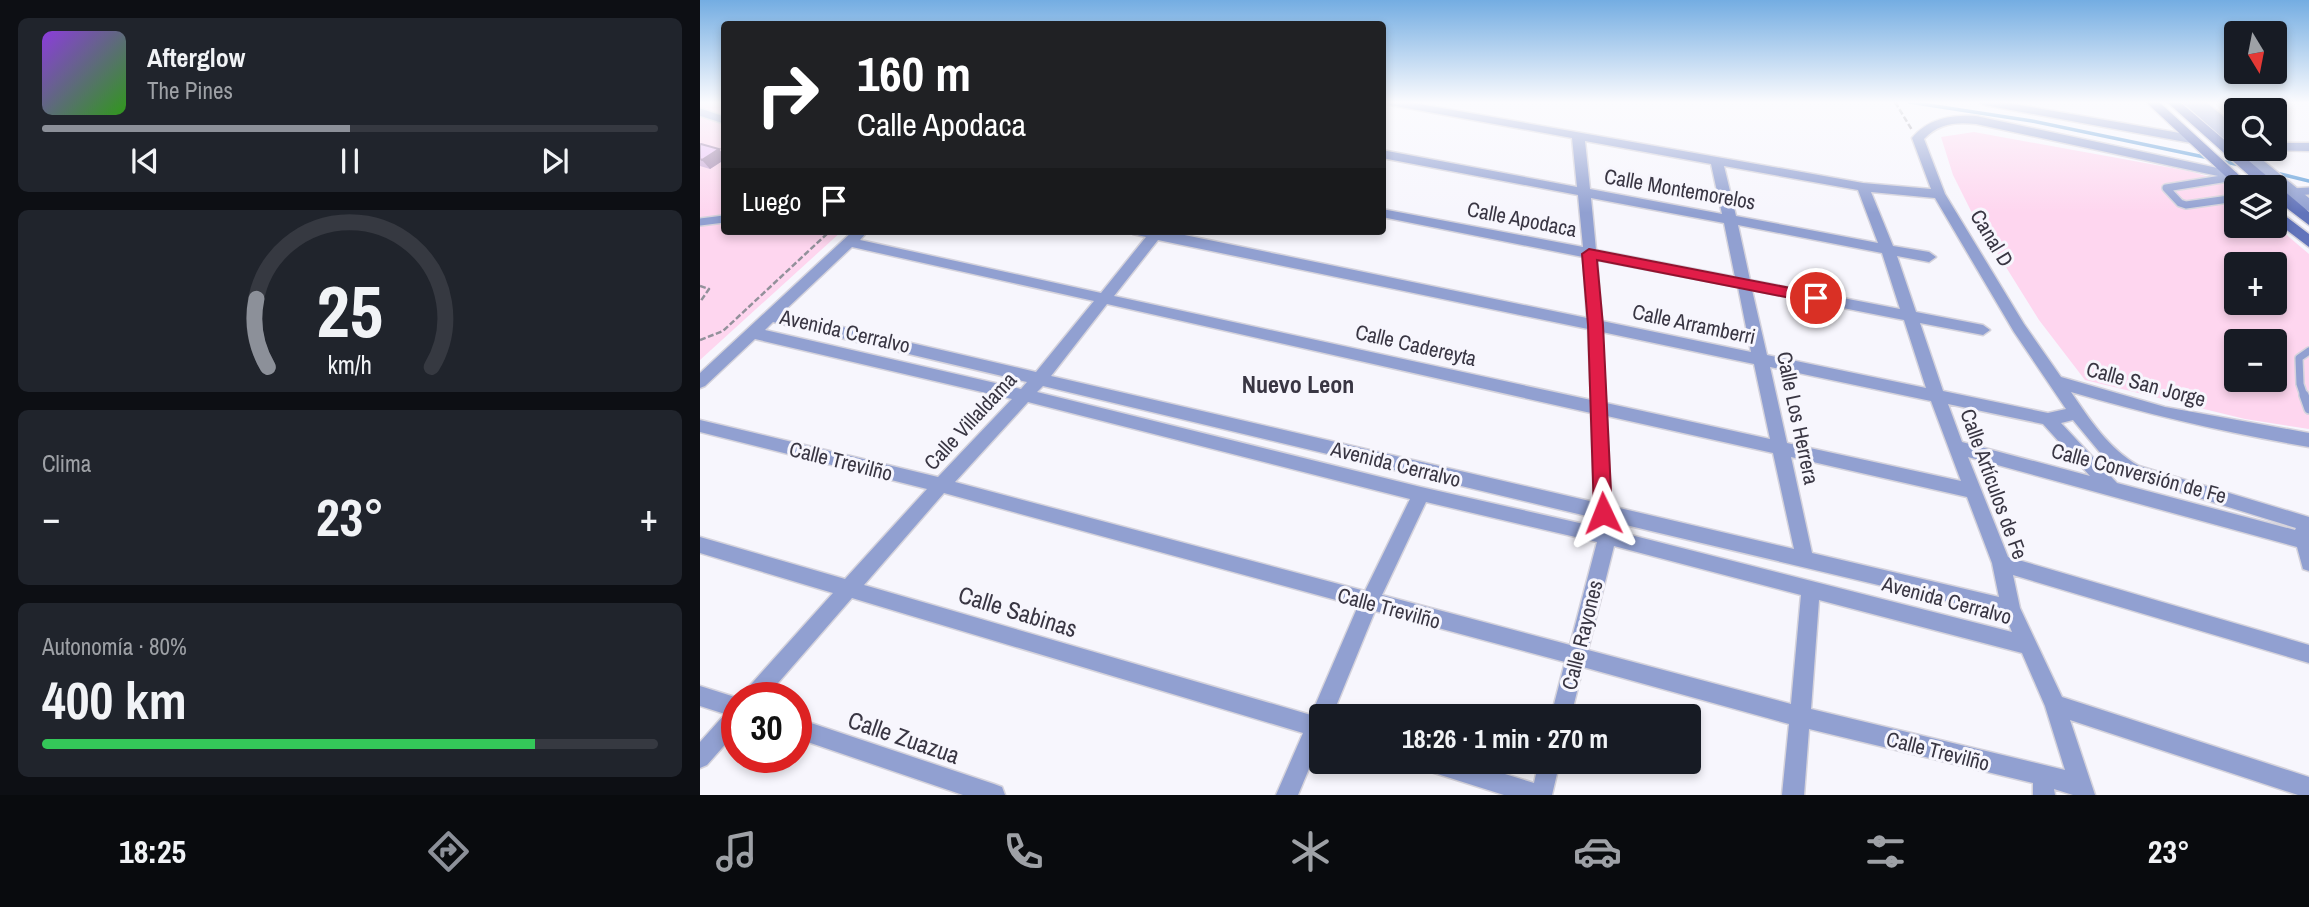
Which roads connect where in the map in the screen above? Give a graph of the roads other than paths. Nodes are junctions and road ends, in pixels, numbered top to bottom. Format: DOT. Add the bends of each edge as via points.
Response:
graph roads {
  1 [pos="1578,139"];
  2 [pos="1595,139"];
  3 [pos="1918,139"];
  4 [pos="2068,139"];
  5 [pos="2179,139"];
  6 [pos="2191,139"];
  7 [pos="2217,139"];
  8 [pos="2194,142"];
  9 [pos="2309,147"];
  10 [pos="2287,148"];
  11 [pos="1386,155"];
  12 [pos="2251,161"];
  13 [pos="1717,162"];
  14 [pos="2229,175"];
  15 [pos="2232,175"];
  16 [pos="2259,175"];
  17 [pos="2263,175"];
  18 [pos="2224,178"];
  19 [pos="1863,187"];
  20 [pos="2287,190"];
  21 [pos="2309,191"];
  22 [pos="2292,192"];
  23 [pos="1585,193"];
  24 [pos="1939,194"];
  25 [pos="2224,200"];
  26 [pos="2287,200"];
  27 [pos="2309,206"];
  28 [pos="1386,214"];
  29 [pos="721,219"];
  30 [pos="1731,219"];
  31 [pos="2309,220"];
  32 [pos="700,222"];
  33 [pos="2287,223"];
  34 [pos="857,235"];
  35 [pos="1148,235"];
  36 [pos="1164,235"];
  37 [pos="849,242"];
  38 [pos="2309,242"];
  39 [pos="1888,250"];
  40 [pos="1589,254"];
  41 [pos="1929,257"];
  42 [pos="1745,284"];
  43 [pos="1106,297"];
  44 [pos="771,316"];
  45 [pos="1910,318"];
  46 [pos="1596,325"];
  47 [pos="1983,330"];
  48 [pos="754,333"];
  49 [pos="2309,351"];
  50 [pos="1762,360"];
  51 [pos="1039,380"];
  52 [pos="700,382"];
  53 [pos="2056,382"];
  54 [pos="1023,395"];
  55 [pos="1937,397"];
  56 [pos="1599,407"];
  57 [pos="2309,409"];
  58 [pos="2077,412"];
  59 [pos="2048,419"];
  60 [pos="700,426"];
  61 [pos="2309,440"];
  62 [pos="1780,446"];
  63 [pos="1957,447"];
  64 [pos="941,485"];
  65 [pos="2112,488"];
  66 [pos="1974,491"];
  67 [pos="1421,495"];
  68 [pos="1603,513"];
  69 [pos="2306,533"];
  70 [pos="1607,537"];
  71 [pos="700,545"];
  72 [pos="1805,560"];
  73 [pos="2001,563"];
  74 [pos="2309,563"];
  75 [pos="1811,588"];
  76 [pos="851,589"];
  77 [pos="1369,603"];
  78 [pos="2011,608"];
  79 [pos="2026,645"];
  80 [pos="2309,654"];
  81 [pos="1575,658"];
  82 [pos="767,682"];
  83 [pos="700,696"];
  84 [pos="721,703"];
  85 [pos="1327,704"];
  86 [pos="1564,704"];
  87 [pos="2055,705"];
  88 [pos="1801,717"];
  89 [pos="1309,719"];
  90 [pos="812,733"];
  91 [pos="721,734"];
  92 [pos="1309,746"];
  93 [pos="700,758"];
  94 [pos="1471,774"];
  95 [pos="1546,774"];
  96 [pos="2044,786"];
  97 [pos="2309,788"];
  98 [pos="2082,790"];
  99 [pos="994,795"];
  100 [pos="1287,795"];
  101 [pos="1540,795"];
  102 [pos="1793,795"];
  1 -- 23 [label="street, Calle Rayones"];
  2 -- 13 [label="street"];
  3 -- 24 [label="street, Canal D"];
  4 -- 14 [label="street, Canal D"];
  5 -- 8 [label="street"];
  6 -- 8 [label="main road"];
  7 -- 16 [label="main road"];
  8 -- 15 [label="main road"];
  9 -- 10 [label="street"];
  11 -- 23 [label="street, Calle Montemorelos"];
  12 -- 17 [label="street"];
  13 -- 19 [label="street"];
  13 -- 30 [label="street, Calle Los Herrera"];
  18 -- 25 [label="lane" via="2166,188 2186,205"];
  19 -- 24 [label="street"];
  19 -- 39 [label="street, Calle Artículos de Fe"];
  20 -- 22 [label="street"];
  21 -- 22 [label="lane"];
  22 -- 27 [label="street"];
  23 -- 30 [label="street, Calle Montemorelos"];
  23 -- 40 [label="street, Calle Rayones"];
  24 -- 53 [label="street, Canal D"];
  26 -- 31 [label="main road"];
  28 -- 40 [label="street, Calle Apodaca"];
  29 -- 32 [label="lane"];
  30 -- 39 [label="street, Calle Montemorelos"];
  30 -- 42 [label="street, Calle Los Herrera"];
  33 -- 38 [label="main road"];
  34 -- 37 [label="street"];
  35 -- 43 [label="street, Calle Villaldama"];
  36 -- 46 [label="street, Calle Arramberri"];
  37 -- 43 [label="street, Calle Cadereyta"];
  37 -- 44 [label="street"];
  39 -- 41 [label="street, Calle Montemorelos"];
  39 -- 45 [label="street, Calle Artículos de Fe"];
  40 -- 42 [label="street, Calle Apodaca"];
  40 -- 46 [label="street, Calle Rayones"];
  42 -- 45 [label="street, Calle Apodaca"];
  42 -- 50 [label="street, Calle Los Herrera"];
  43 -- 51 [label="street, Calle Villaldama"];
  43 -- 56 [label="street, Calle Cadereyta"];
  44 -- 48 [label="street"];
  44 -- 51 [label="street, Avenida Cerralvo"];
  45 -- 47 [label="street, Calle Apodaca"];
  45 -- 55 [label="street, Calle Artículos de Fe"];
  46 -- 50 [label="street, Calle Arramberri"];
  46 -- 56 [label="street, Calle Rayones"];
  48 -- 52 [label="street"];
  48 -- 54 [label="street, Avenida Cerralvo"];
  49 -- 57 [label="lane" via="2299,358 2300,384"];
  50 -- 55 [label="street, Calle Arramberri"];
  50 -- 62 [label="street, Calle Los Herrera"];
  51 -- 54 [label="street, Calle Villaldama"];
  51 -- 68 [label="street, Avenida Cerralvo"];
  53 -- 58 [label="street, Canal D"];
  53 -- 61 [label="street, Calle San Jorge" via="2165,413"];
  54 -- 64 [label="street, Calle Villaldama"];
  54 -- 67 [label="street, Avenida Cerralvo"];
  55 -- 59 [label="street, Calle Arramberri"];
  55 -- 63 [label="street, Calle Artículos de Fe"];
  56 -- 62 [label="street, Calle Cadereyta"];
  56 -- 68 [label="street, Calle Rayones"];
  58 -- 59 [label="street, Calle Arramberri"];
  58 -- 69 [label="street, Canal D" via="2118,462 2134,471 2269,510"];
  59 -- 65 [label="street"];
  60 -- 64 [label="street, Calle Trevilño"];
  62 -- 66 [label="street, Calle Cadereyta"];
  62 -- 72 [label="street, Calle Los Herrera"];
  63 -- 65 [label="street, Calle Conversión de Fe"];
  63 -- 66 [label="street, Calle Artículos de Fe"];
  64 -- 76 [label="street, Calle Villaldama"];
  64 -- 77 [label="street, Calle Trevilño"];
  65 -- 69 [label="street, Calle Conversión de Fe"];
  66 -- 73 [label="street, Calle Artículos de Fe"];
  67 -- 70 [label="street, Avenida Cerralvo"];
  67 -- 77 [label="street"];
  68 -- 70 [label="street, Calle Rayones"];
  68 -- 72 [label="street, Avenida Cerralvo"];
  69 -- 74 [label="street"];
  70 -- 75 [label="street, Avenida Cerralvo"];
  70 -- 81 [label="street, Calle Rayones"];
  71 -- 76 [label="street, Calle Sabinas"];
  72 -- 78 [label="street, Avenida Cerralvo"];
  73 -- 78 [label="street, Calle Artículos de Fe"];
  73 -- 80 [label="street"];
  75 -- 79 [label="street, Avenida Cerralvo"];
  75 -- 88 [label="street"];
  76 -- 82 [label="street, Calle Villaldama"];
  76 -- 89 [label="street, Calle Sabinas"];
  77 -- 81 [label="street, Calle Trevilño"];
  77 -- 85 [label="street"];
  78 -- 79 [label="street, Calle Artículos de Fe"];
  79 -- 87 [label="street, Calle Artículos de Fe"];
  81 -- 86 [label="street, Calle Rayones"];
  81 -- 88 [label="street, Calle Trevilño"];
  83 -- 84 [label="street"];
  87 -- 97 [label="street"];
  87 -- 98 [label="street, Calle Artículos de Fe"];
  88 -- 96 [label="street, Calle Trevilño"];
  88 -- 102 [label="street"];
  90 -- 99 [label="street, Calle Zuazua"];
  91 -- 93 [label="street"];
  92 -- 100 [label="street"];
  94 -- 101 [label="street"];
  95 -- 101 [label="street"];
  96 -- 98 [label="street, Calle Trevilño"];
}
